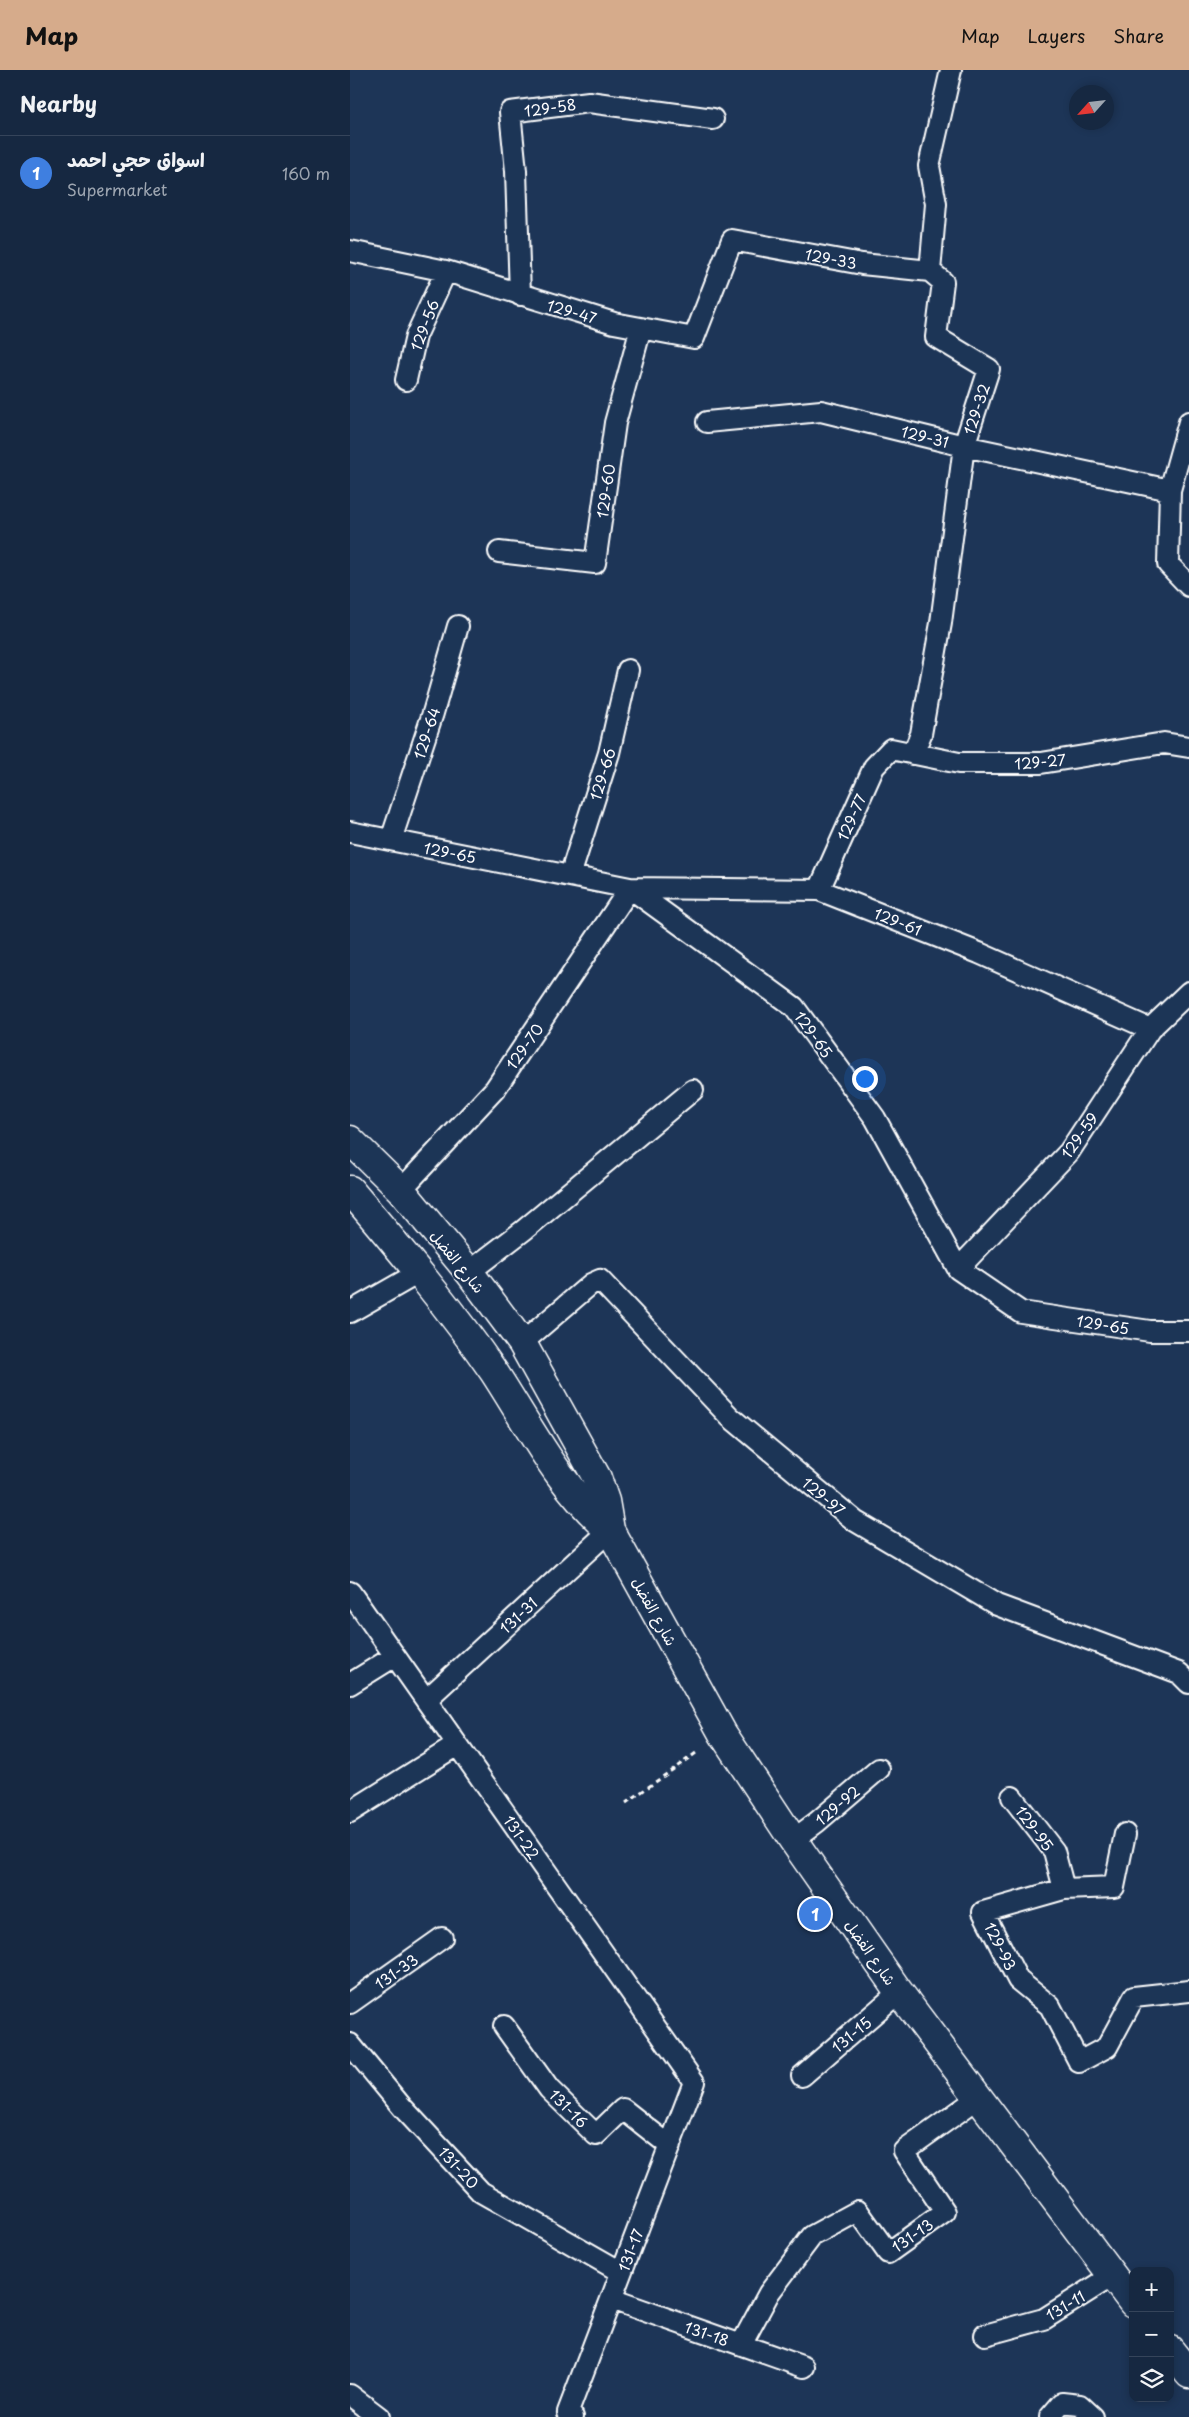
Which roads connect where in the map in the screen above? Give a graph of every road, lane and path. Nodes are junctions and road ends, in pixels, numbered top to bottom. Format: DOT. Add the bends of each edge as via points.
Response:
graph roads {
  1 [pos="951,70"];
  2 [pos="713,119"];
  3 [pos="732,240"];
  4 [pos="350,251"];
  5 [pos="446,271"];
  6 [pos="930,271"];
  7 [pos="520,295"];
  8 [pos="641,328"];
  9 [pos="406,380"];
  10 [pos="707,422"];
  11 [pos="1189,422"];
  12 [pos="964,446"];
  13 [pos="1170,490"];
  14 [pos="499,552"];
  15 [pos="1189,586"];
  16 [pos="458,626"];
  17 [pos="628,670"];
  18 [pos="1189,747"];
  19 [pos="891,749"];
  20 [pos="914,754"];
  21 [pos="350,832"];
  22 [pos="391,840"];
  23 [pos="570,876"];
  24 [pos="630,888"];
  25 [pos="819,890"];
  26 [pos="1189,992"];
  27 [pos="1150,1029"];
  28 [pos="693,1090"];
  29 [pos="350,1140"];
  30 [pos="350,1190"];
  31 [pos="401,1190"];
  32 [pos="958,1269"];
  33 [pos="420,1272"];
  34 [pos="469,1272"];
  35 [pos="350,1312"];
  36 [pos="1189,1331"];
  37 [pos="522,1343"];
  38 [pos="610,1530"];
  39 [pos="350,1592"];
  40 [pos="395,1656"];
  41 [pos="1189,1683"];
  42 [pos="350,1684"];
  43 [pos="426,1700"];
  44 [pos="723,1734"];
  45 [pos="458,1745"];
  46 [pos="879,1769"];
  47 [pos="1012,1798"];
  48 [pos="626,1803"];
  49 [pos="350,1812"];
  50 [pos="1125,1834"];
  51 [pos="793,1840"];
  52 [pos="1064,1889"];
  53 [pos="442,1938"];
  54 [pos="1189,1991"];
  55 [pos="900,1992"];
  56 [pos="350,2003"];
  57 [pos="504,2026"];
  58 [pos="350,2044"];
  59 [pos="802,2076"];
  60 [pos="694,2082"];
  61 [pos="978,2098"];
  62 [pos="670,2146"];
  63 [pos="621,2272"];
  64 [pos="1112,2276"];
  65 [pos="1129,2297"];
  66 [pos="611,2299"];
  67 [pos="985,2335"];
  68 [pos="741,2345"];
  69 [pos="1174,2355"];
  70 [pos="804,2367"];
  71 [pos="1189,2374"];
  72 [pos="350,2395"];
  73 [pos="379,2417"];
  74 [pos="573,2417"];
  75 [pos="1050,2417"];
  76 [pos="1093,2417"];
  1 -- 6 [label="lane" via="929,166 936,204"];
  2 -- 7 [label="lane, 129-58" via="589,102 510,112 516,171"];
  3 -- 6 [label="lane, 129-33" via="862,264"];
  3 -- 8 [label="lane, 129-47" via="694,338"];
  4 -- 5 [label="lane, 129-47"];
  5 -- 7 [label="lane, 129-47"];
  5 -- 9 [label="lane, 129-56" via="416,336"];
  6 -- 12 [label="lane, 129-32" via="943,282 936,337 989,368"];
  7 -- 8 [label="lane, 129-47"];
  8 -- 14 [label="lane, 129-60" via="615,423 594,562"];
  10 -- 12 [label="lane, 129-31" via="821,411"];
  11 -- 13 [label="lane"];
  12 -- 13 [label="lane, 129-31"];
  12 -- 20 [label="lane, 129-32" via="941,624 921,734"];
  13 -- 15 [label="lane" via="1168,564"];
  16 -- 22 [label="lane, 129-64"];
  17 -- 23 [label="lane, 129-66" via="609,753"];
  18 -- 20 [label="lane, 129-27" via="1164,743 1041,764 959,763"];
  19 -- 20 [label="lane, 129-27"];
  19 -- 25 [label="lane, 129-77" via="874,767"];
  21 -- 22 [label="lane, 129-65"];
  22 -- 23 [label="lane, 129-65"];
  23 -- 24 [label="lane, 129-65"];
  24 -- 25 [label="lane, 129-61"];
  24 -- 31 [label="lane, 129-70" via="495,1089"];
  24 -- 32 [label="lane, 129-65" via="794,1006 875,1118"];
  25 -- 27 [label="lane, 129-61" via="979,953"];
  26 -- 27 [label="lane, 129-59"];
  27 -- 32 [label="lane, 129-59" via="1069,1152"];
  28 -- 34 [label="lane"];
  29 -- 31 [label="street, شارع الفضل"];
  30 -- 33 [label="street, شارع الفضل"];
  31 -- 34 [label="street, شارع الفضل"];
  32 -- 36 [label="lane, 129-65" via="1021,1312 1150,1332"];
  33 -- 35 [label="lane"];
  33 -- 38 [label="street, شارع الفضل" via="493,1371 570,1490"];
  34 -- 37 [label="street, شارع الفضل"];
  37 -- 38 [label="street, شارع الفضل" via="597,1478"];
  37 -- 41 [label="lane, 129-97" via="591,1284 600,1280 730,1417 855,1521 997,1605 1179,1673"];
  38 -- 43 [label="lane, 131-31"];
  38 -- 44 [label="street, شارع الفضل"];
  39 -- 40 [label="lane, 131-22"];
  40 -- 42 [label="lane"];
  40 -- 43 [label="lane, 131-22"];
  43 -- 45 [label="lane, 131-22"];
  44 -- 48 [label="path"];
  44 -- 51 [label="street, شارع الفضل"];
  45 -- 49 [label="lane"];
  45 -- 60 [label="lane, 131-22"];
  46 -- 51 [label="lane, 129-92"];
  47 -- 52 [label="lane, 129-95" via="1054,1851"];
  50 -- 52 [label="lane, 129-93" via="1114,1887"];
  51 -- 55 [label="street, شارع الفضل"];
  52 -- 54 [label="lane, 129-93" via="983,1912 1018,1980 1050,2006 1079,2062 1107,2047 1134,1997"];
  53 -- 56 [label="lane, 131-33"];
  55 -- 59 [label="lane, 131-15"];
  55 -- 61 [label="street, شارع الفضل"];
  57 -- 62 [label="lane, 131-16" via="549,2089 596,2135 623,2109"];
  58 -- 63 [label="lane, 131-20" via="402,2107 482,2192"];
  60 -- 62 [label="lane, 131-17"];
  61 -- 64 [label="street, شارع الفضل"];
  61 -- 68 [label="lane, 131-13" via="904,2151 944,2212 888,2253 858,2212 812,2236 768,2293"];
  62 -- 63 [label="lane, 131-17"];
  63 -- 66 [label="lane, 131-17"];
  64 -- 65 [label="street, شارع الفضل"];
  64 -- 67 [label="lane, 131-11" via="1044,2319"];
  66 -- 68 [label="lane, 131-18"];
  66 -- 74 [label="lane, 131-17" via="568,2412"];
  68 -- 70 [label="lane, 131-18"];
  69 -- 71 [label="street"];
  72 -- 73 [label="lane"];
  75 -- 76 [label="lane" via="1062,2403 1080,2404"];
}
